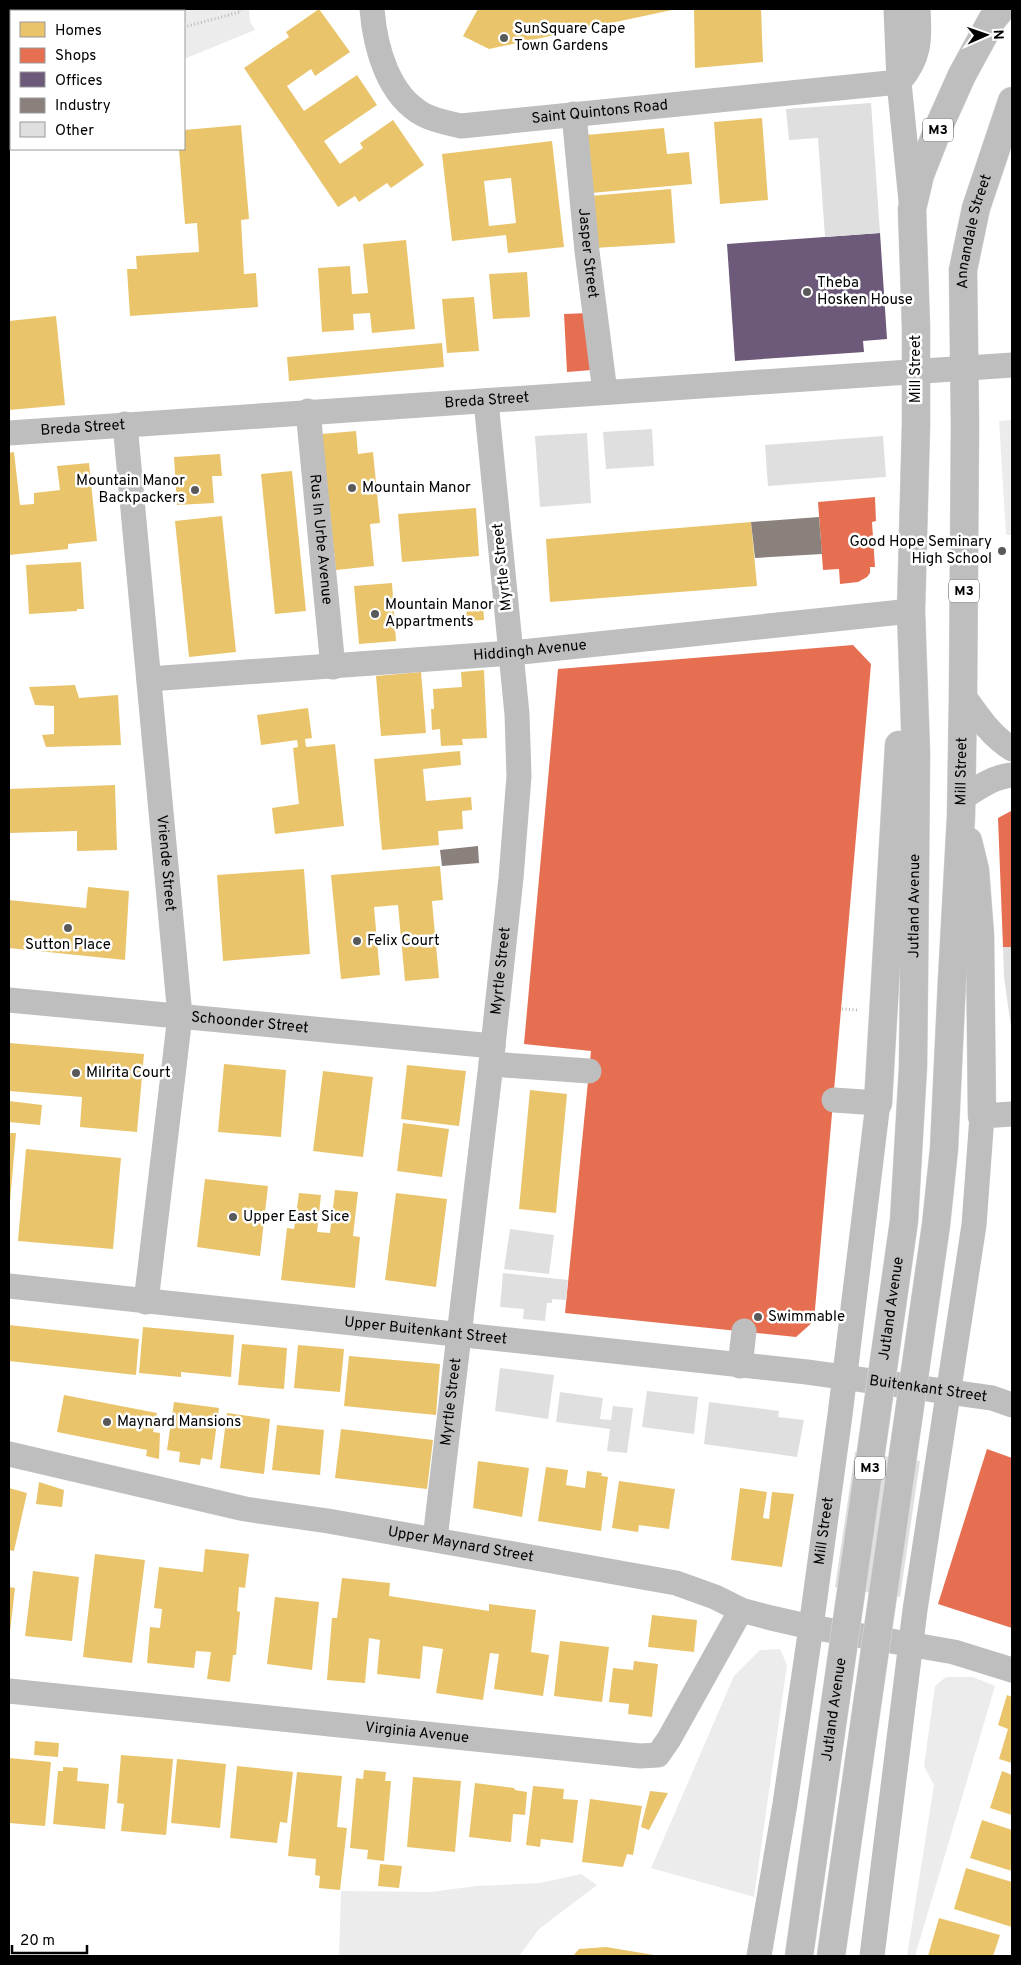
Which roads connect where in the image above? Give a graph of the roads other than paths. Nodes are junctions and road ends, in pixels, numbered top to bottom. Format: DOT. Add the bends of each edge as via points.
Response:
graph roads {
  1 [pos="372,9"];
  2 [pos="896,9"];
  3 [pos="918,9"];
  4 [pos="1001,9"];
  5 [pos="899,82"];
  6 [pos="1012,101"];
  7 [pos="574,114"];
  8 [pos="912,209"];
  9 [pos="1012,365"];
  10 [pos="964,367"];
  11 [pos="916,371"];
  12 [pos="605,392"];
  13 [pos="486,401"];
  14 [pos="308,411"];
  15 [pos="125,424"];
  16 [pos="9,433"];
  17 [pos="911,611"];
  18 [pos="512,654"];
  19 [pos="912,657"];
  20 [pos="333,667"];
  21 [pos="149,679"];
  22 [pos="963,695"];
  23 [pos="1012,749"];
  24 [pos="1012,775"];
  25 [pos="961,807"];
  26 [pos="9,1000"];
  27 [pos="180,1016"];
  28 [pos="492,1055"];
  29 [pos="589,1071"];
  30 [pos="834,1100"];
  31 [pos="878,1103"];
  32 [pos="1012,1114"];
  33 [pos="982,1116"];
  34 [pos="9,1286"];
  35 [pos="146,1302"];
  36 [pos="744,1331"];
  37 [pos="460,1335"];
  38 [pos="740,1366"];
  39 [pos="843,1378"];
  40 [pos="948,1393"];
  41 [pos="1012,1405"];
  42 [pos="9,1454"];
  43 [pos="435,1539"];
  44 [pos="741,1610"];
  45 [pos="811,1628"];
  46 [pos="910,1644"];
  47 [pos="1012,1670"];
  48 [pos="9,1691"];
  49 [pos="759,1956"];
  50 [pos="798,1956"];
  51 [pos="831,1956"];
  52 [pos="872,1956"];
  1 -- 7 [label="street, Saint Quintons Road" via="382,57 395,87 406,102 424,115 461,126"];
  2 -- 5 [label="street, Mill Street"];
  3 -- 5 [label="street" via="918,43 914,61"];
  4 -- 8 [label="main road, M3" via="962,75 947,108 920,175"];
  5 -- 7 [label="street, Saint Quintons Road"];
  5 -- 8 [label="street, Mill Street"];
  6 -- 10 [label="main road, Annandale Street / M3" via="976,208 963,270"];
  7 -- 12 [label="street, Jasper Street"];
  8 -- 11 [label="main road, Mill Street / M3"];
  9 -- 10 [label="street, Breda Street"];
  10 -- 11 [label="street, Breda Street"];
  10 -- 22 [label="main road, Mill Street / M3"];
  11 -- 12 [label="street, Breda Street"];
  11 -- 17 [label="main road, Mill Street / M3"];
  12 -- 13 [label="street, Breda Street"];
  13 -- 14 [label="street, Breda Street"];
  13 -- 18 [label="street, Myrtle Street"];
  14 -- 15 [label="street, Breda Street"];
  14 -- 20 [label="street, Rus In Urbe Avenue"];
  15 -- 16 [label="street, Breda Street"];
  15 -- 21 [label="street, Vriende Street"];
  17 -- 18 [label="street, Hiddingh Avenue"];
  17 -- 19 [label="main road, Mill Street / M3"];
  18 -- 20 [label="street, Hiddingh Avenue"];
  18 -- 28 [label="street, Myrtle Street" via="519,776"];
  19 -- 31 [label="main road" via="898,750"];
  19 -- 50 [label="main road, Jutland Avenue / M3, bridge" via="916,753 914,1067 904,1221"];
  20 -- 21 [label="street, Hiddingh Avenue"];
  21 -- 27 [label="street, Vriende Street"];
  22 -- 23 [label="street" via="986,727"];
  22 -- 25 [label="main road, Mill Street / M3"];
  24 -- 25 [label="street" via="986,782"];
  25 -- 33 [label="main road" via="975,870 980,935"];
  25 -- 51 [label="main road, Jutland Avenue / M3, bridge" via="944,1149 936,1226"];
  26 -- 27 [label="street, Schoonder Street"];
  27 -- 28 [label="street, Schoonder Street"];
  27 -- 35 [label="street, Vriende Street"];
  28 -- 29 [label="street, Schoonder Street"];
  28 -- 37 [label="street, Myrtle Street"];
  30 -- 31 [label="street"];
  31 -- 39 [label="street, Mill Street"];
  32 -- 33 [label="street"];
  33 -- 40 [label="street" via="974,1225"];
  34 -- 35 [label="street, Upper Buitenkant Street"];
  35 -- 37 [label="street, Upper Buitenkant Street"];
  36 -- 38 [label="street"];
  37 -- 38 [label="street, Upper Buitenkant Street"];
  37 -- 43 [label="street, Myrtle Street"];
  38 -- 39 [label="street, Upper Buitenkant Street"];
  39 -- 40 [label="street, Buitenkant Street"];
  39 -- 45 [label="street, Mill Street"];
  40 -- 41 [label="street, Buitenkant Street" via="992,1398"];
  40 -- 46 [label="street"];
  42 -- 43 [label="street, Upper Maynard Street" via="245,1509"];
  43 -- 44 [label="street, Upper Maynard Street" via="676,1583"];
  44 -- 45 [label="street, Upper Maynard Street"];
  44 -- 48 [label="street, Virginia Avenue" via="658,1755 640,1756"];
  45 -- 46 [label="street, Upper Maynard Street"];
  45 -- 49 [label="street, Mill Street"];
  46 -- 47 [label="street, Upper Maynard Street" via="954,1652"];
  46 -- 52 [label="street"];
}
